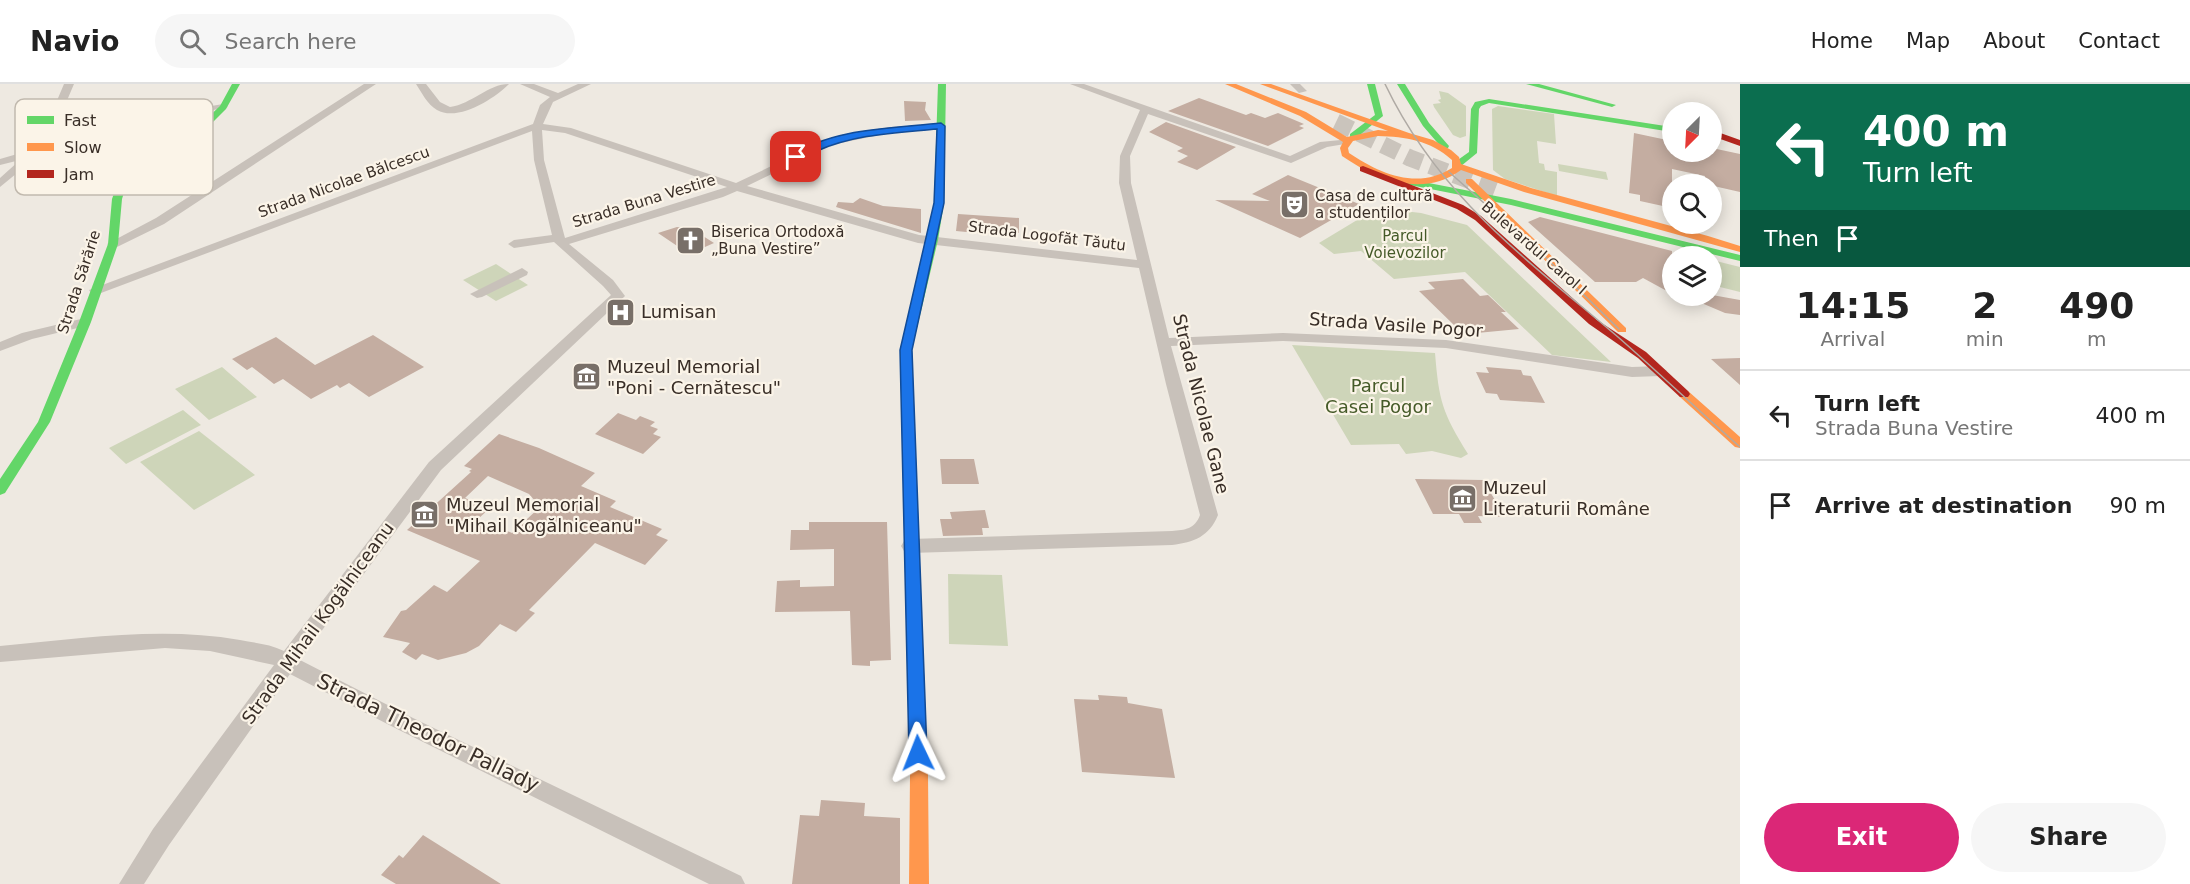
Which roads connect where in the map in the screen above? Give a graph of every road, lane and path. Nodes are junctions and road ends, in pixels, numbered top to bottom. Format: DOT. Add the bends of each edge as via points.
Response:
graph roads {
  1 [pos="69,84"];
  2 [pos="237,84"];
  3 [pos="371,84"];
  4 [pos="421,84"];
  5 [pos="504,84"];
  6 [pos="525,84"];
  7 [pos="586,84"];
  8 [pos="942,84"];
  9 [pos="1075,84"];
  10 [pos="1229,84"];
  11 [pos="1244,84"];
  12 [pos="1251,84"];
  13 [pos="1264,84"];
  14 [pos="1371,84"];
  15 [pos="1401,84"];
  16 [pos="1530,84"];
  17 [pos="1295,89"];
  18 [pos="557,96"];
  19 [pos="62,99"];
  20 [pos="1378,105"];
  21 [pos="223,107"];
  22 [pos="213,109"];
  23 [pos="1148,110"];
  24 [pos="213,116"];
  25 [pos="1662,118"];
  26 [pos="1370,122"];
  27 [pos="537,126"];
  28 [pos="941,126"];
  29 [pos="1662,128"];
  30 [pos="1405,135"];
  31 [pos="1722,138"];
  32 [pos="1349,140"];
  33 [pos="1739,143"];
  34 [pos="15,158"];
  35 [pos="0,162"];
  36 [pos="1457,164"];
  37 [pos="1363,169"];
  38 [pos="15,172"];
  39 [pos="1403,181"];
  40 [pos="0,184"];
  41 [pos="213,187"];
  42 [pos="735,187"];
  43 [pos="1492,192"];
  44 [pos="119,195"];
  45 [pos="200,195"];
  46 [pos="1549,211"];
  47 [pos="1508,221"];
  48 [pos="559,240"];
  49 [pos="933,240"];
  50 [pos="112,244"];
  51 [pos="514,244"];
  52 [pos="1740,251"];
  53 [pos="1146,265"];
  54 [pos="522,272"];
  55 [pos="96,290"];
  56 [pos="477,294"];
  57 [pos="85,322"];
  58 [pos="1164,342"];
  59 [pos="0,347"];
  60 [pos="1642,355"];
  61 [pos="1660,371"];
  62 [pos="1737,439"];
  63 [pos="0,490"];
  64 [pos="910,546"];
  65 [pos="0,654"];
  66 [pos="288,663"];
  67 [pos="131,884"];
  68 [pos="733,884"];
  69 [pos="919,884"];
  1 -- 19 [label="street"];
  2 -- 21 [label="main road, Strada Sărărie"];
  3 -- 41 [label="street"];
  4 -- 5 [label="street" via="438,106 450,110 486,96"];
  6 -- 18 [label="street"];
  7 -- 18 [label="street"];
  8 -- 28 [label="main road"];
  9 -- 23 [label="street"];
  10 -- 32 [label="main road" via="1303,114"];
  11 -- 12 [label="main road" via="1338,121"];
  13 -- 17 [label="main road"];
  14 -- 20 [label="main road"];
  15 -- 36 [label="main road, Bulevardul Carol I"];
  16 -- 25 [label="main road"];
  17 -- 20 [label="main road" via="1355,109"];
  17 -- 26 [label="main road"];
  18 -- 27 [label="street" via="545,105"];
  20 -- 26 [label="main road" via="1379,116"];
  21 -- 22 [label="street"];
  21 -- 24 [label="main road, Strada Sărărie"];
  23 -- 32 [label="street" via="1291,160 1324,144"];
  23 -- 53 [label="street, Strada Nicolae Gane" via="1136,128 1123,165"];
  26 -- 30 [label="main road"];
  26 -- 32 [label="main road"];
  27 -- 42 [label="street, Strada Logofăt Tăutu" via="567,130"];
  27 -- 48 [label="street" via="539,160"];
  27 -- 55 [label="street, Strada Nicolae Bălcescu"];
  28 -- 42 [label="street, Strada Buna Vestire" via="889,130 828,143"];
  28 -- 49 [label="main road" via="939,203"];
  29 -- 36 [label="main road" via="1489,101 1475,109 1473,153"];
  30 -- 32 [label="main road" via="1367,134"];
  30 -- 36 [label="main road" via="1431,142"];
  31 -- 33 [label="main road"];
  32 -- 37 [label="main road" via="1344,146 1345,154"];
  34 -- 35 [label="street"];
  36 -- 39 [label="main road" via="1445,179"];
  36 -- 43 [label="main road, Bulevardul Carol I"];
  36 -- 52 [label="main road" via="1530,194"];
  37 -- 39 [label="main road"];
  37 -- 60 [label="main road, Bulevardul Carol I" via="1460,207 1478,218 1593,322"];
  38 -- 40 [label="street"];
  39 -- 43 [label="main road"];
  42 -- 48 [label="street, Strada Buna Vestire" via="719,195"];
  42 -- 49 [label="street, Strada Logofăt Tăutu"];
  43 -- 46 [label="main road"];
  43 -- 47 [label="main road, Bulevardul Carol I"];
  43 -- 52 [label="main road"];
  44 -- 50 [label="main road, Strada Sărărie"];
  45 -- 50 [label="street" via="160,221"];
  46 -- 47 [label="main road" via="1522,208 1510,214"];
  46 -- 52 [label="main road"];
  47 -- 60 [label="main road, Bulevardul Carol I" via="1617,321"];
  48 -- 51 [label="street, Strada Buna Vestire"];
  48 -- 66 [label="street, Strada Mihail Kogălniceanu" via="618,296 435,466"];
  49 -- 53 [label="street, Strada Logofăt Tăutu"];
  49 -- 64 [label="main road" via="906,350"];
  50 -- 55 [label="main road, Strada Sărărie"];
  53 -- 58 [label="street, Strada Nicolae Gane"];
  54 -- 56 [label="street"];
  55 -- 57 [label="main road, Strada Sărărie"];
  57 -- 59 [label="street"];
  57 -- 63 [label="main road, Strada Sărărie" via="45,422"];
  58 -- 61 [label="street, Strada Vasile Pogor" via="1283,337 1446,344 1632,372"];
  58 -- 64 [label="street, Strada Nicolae Gane" via="1209,515 1206,527 1195,535 1172,538"];
  60 -- 61 [label="main road, Bulevardul Carol I"];
  61 -- 62 [label="main road, Bulevardul Carol I"];
  64 -- 69 [label="main road"];
  65 -- 66 [label="street, Strada Theodor Pallady" via="165,640 271,654"];
  66 -- 67 [label="street, Strada Mihail Kogălniceanu"];
  66 -- 68 [label="street, Strada Theodor Pallady"];
}
